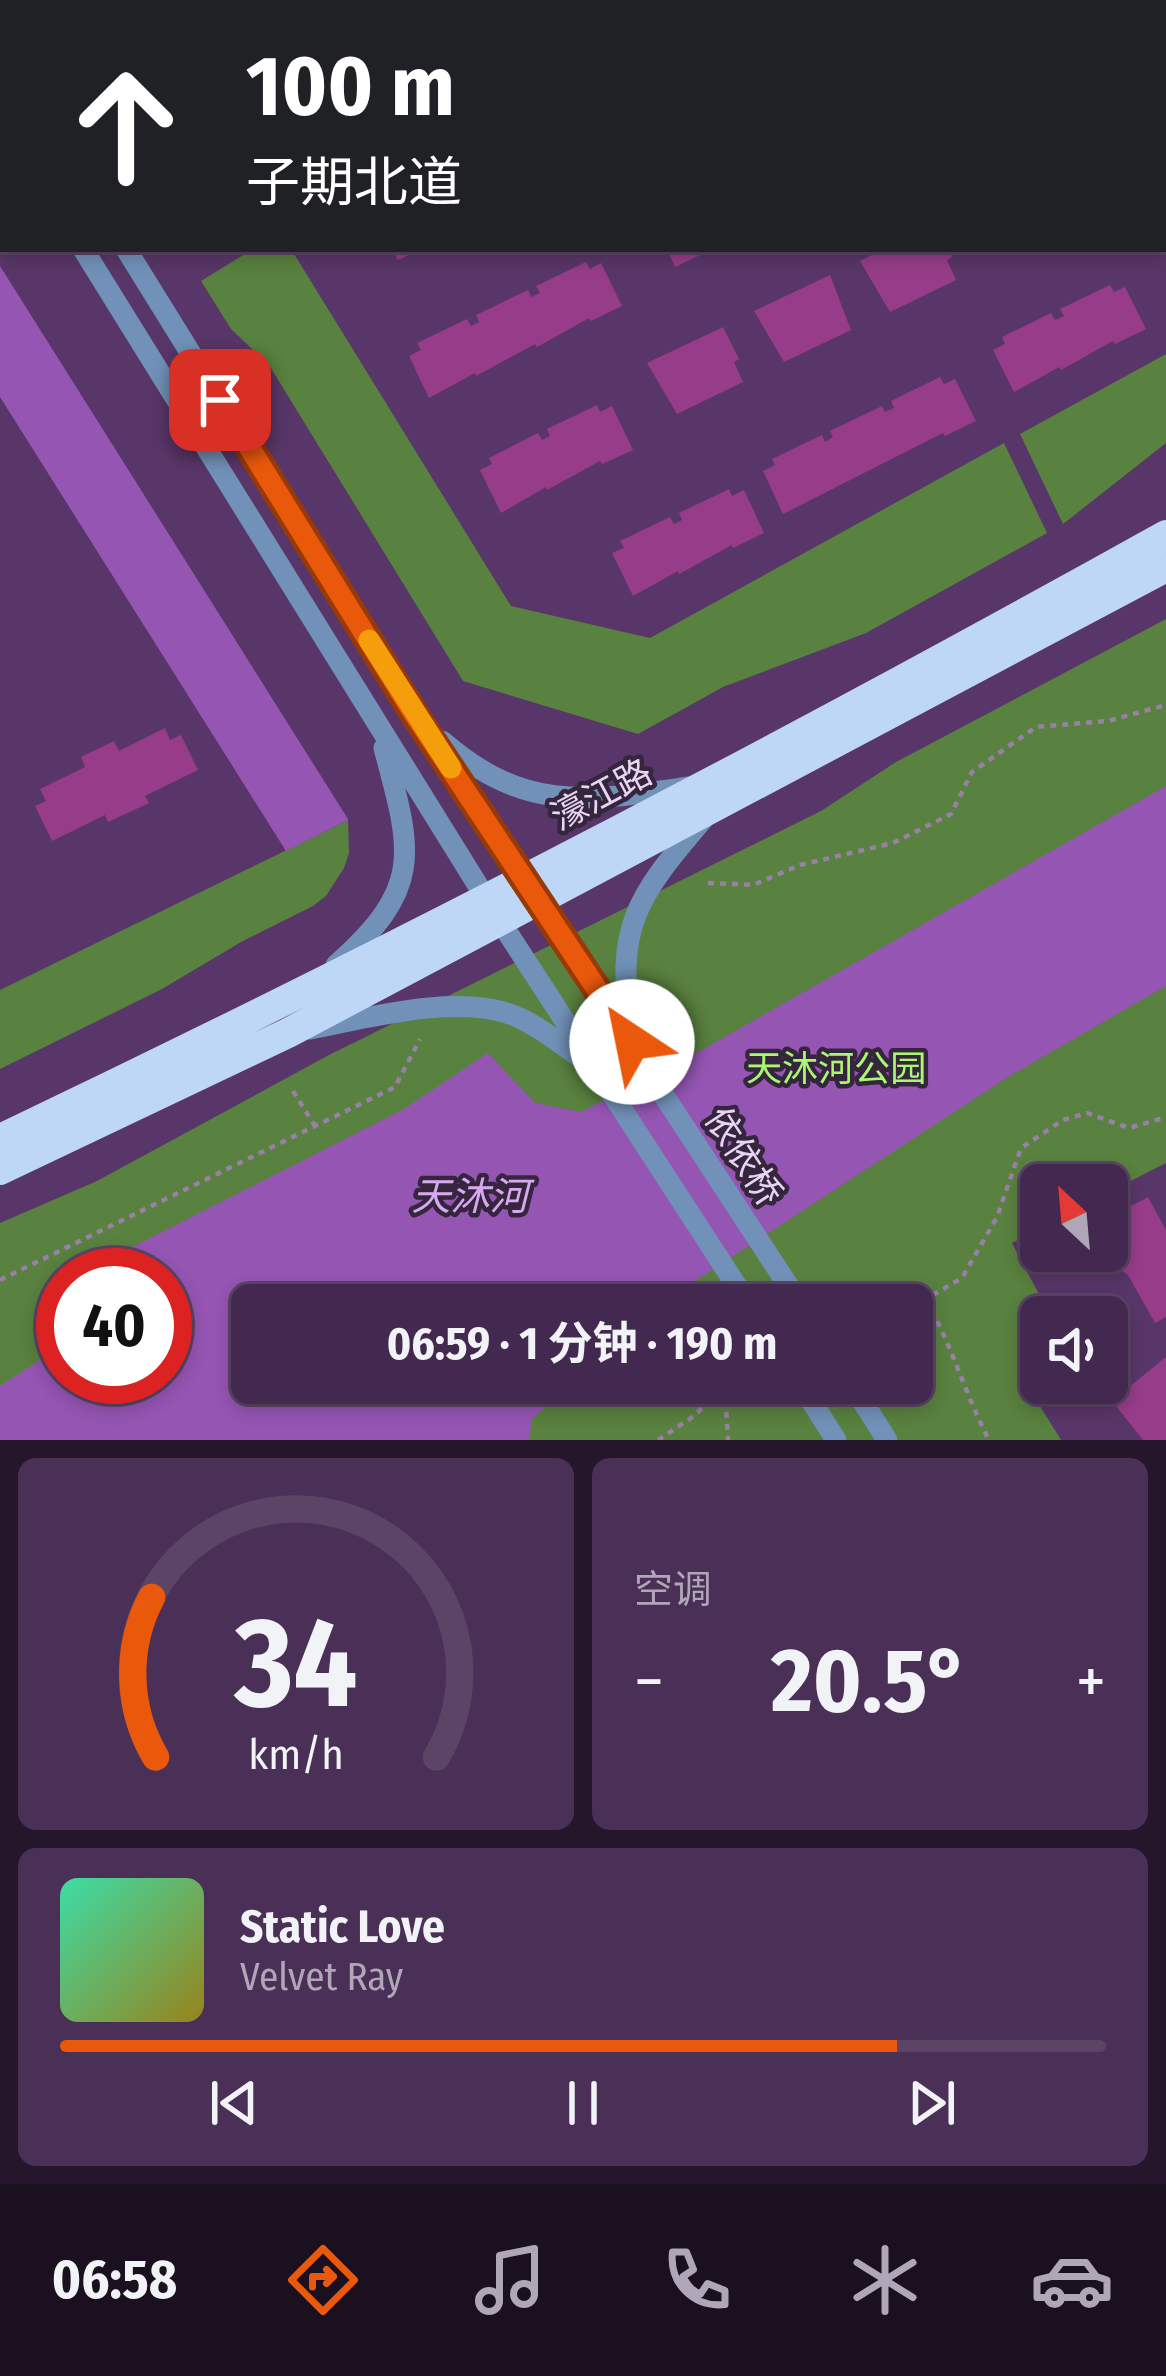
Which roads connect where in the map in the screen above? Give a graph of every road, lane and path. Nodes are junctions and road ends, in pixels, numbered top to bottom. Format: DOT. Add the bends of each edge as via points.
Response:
graph roads {
  1 [pos="85,252"];
  2 [pos="128,252"];
  3 [pos="1165,543"];
  4 [pos="1166,705"];
  5 [pos="413,712"];
  6 [pos="378,724"];
  7 [pos="708,796"];
  8 [pos="708,883"];
  9 [pos="532,891"];
  10 [pos="494,910"];
  11 [pos="284,1019"];
  12 [pos="420,1039"];
  13 [pos="632,1042"];
  14 [pos="597,1068"];
  15 [pos="292,1091"];
  16 [pos="1166,1117"];
  17 [pos="316,1126"];
  18 [pos="0,1139"];
  19 [pos="0,1170"];
  20 [pos="0,1280"];
  21 [pos="736,1284"];
  22 [pos="788,1284"];
  23 [pos="933,1296"];
  24 [pos="933,1312"];
  25 [pos="705,1404"];
  26 [pos="728,1404"];
  27 [pos="813,1404"];
  28 [pos="864,1404"];
  29 [pos="658,1440"];
  30 [pos="728,1440"];
  31 [pos="836,1440"];
  32 [pos="887,1440"];
  33 [pos="989,1440"];
  1 -- 6 [label="street"];
  2 -- 5 [label="street"];
  3 -- 7 [label="main road, 濠江路"];
  4 -- 8 [label="path" via="1036,728 972,772 951,814 893,843 753,885"];
  5 -- 7 [label="street" via="472,766 544,796"];
  5 -- 9 [label="street, 依依桥"];
  6 -- 10 [label="street"];
  6 -- 11 [label="street" via="403,815 397,895 376,930"];
  7 -- 9 [label="main road, 濠江路"];
  7 -- 13 [label="street" via="631,920 625,994"];
  9 -- 10 [label="main road, 濠江路"];
  9 -- 13 [label="street, 依依桥"];
  10 -- 11 [label="main road, 濠江路"];
  10 -- 14 [label="street"];
  11 -- 14 [label="street" via="487,1008 518,1017"];
  11 -- 18 [label="main road, 濠江路"];
  11 -- 19 [label="main road, 濠江路"];
  12 -- 17 [label="path" via="394,1087"];
  13 -- 22 [label="street, 依依桥"];
  14 -- 21 [label="street"];
  15 -- 17 [label="path"];
  16 -- 23 [label="path" via="1129,1128 1087,1113 1021,1148 997,1217 962,1278"];
  17 -- 20 [label="path"];
  24 -- 33 [label="path"];
  25 -- 29 [label="path"];
  26 -- 30 [label="path"];
  27 -- 31 [label="street"];
  28 -- 32 [label="street"];
}
